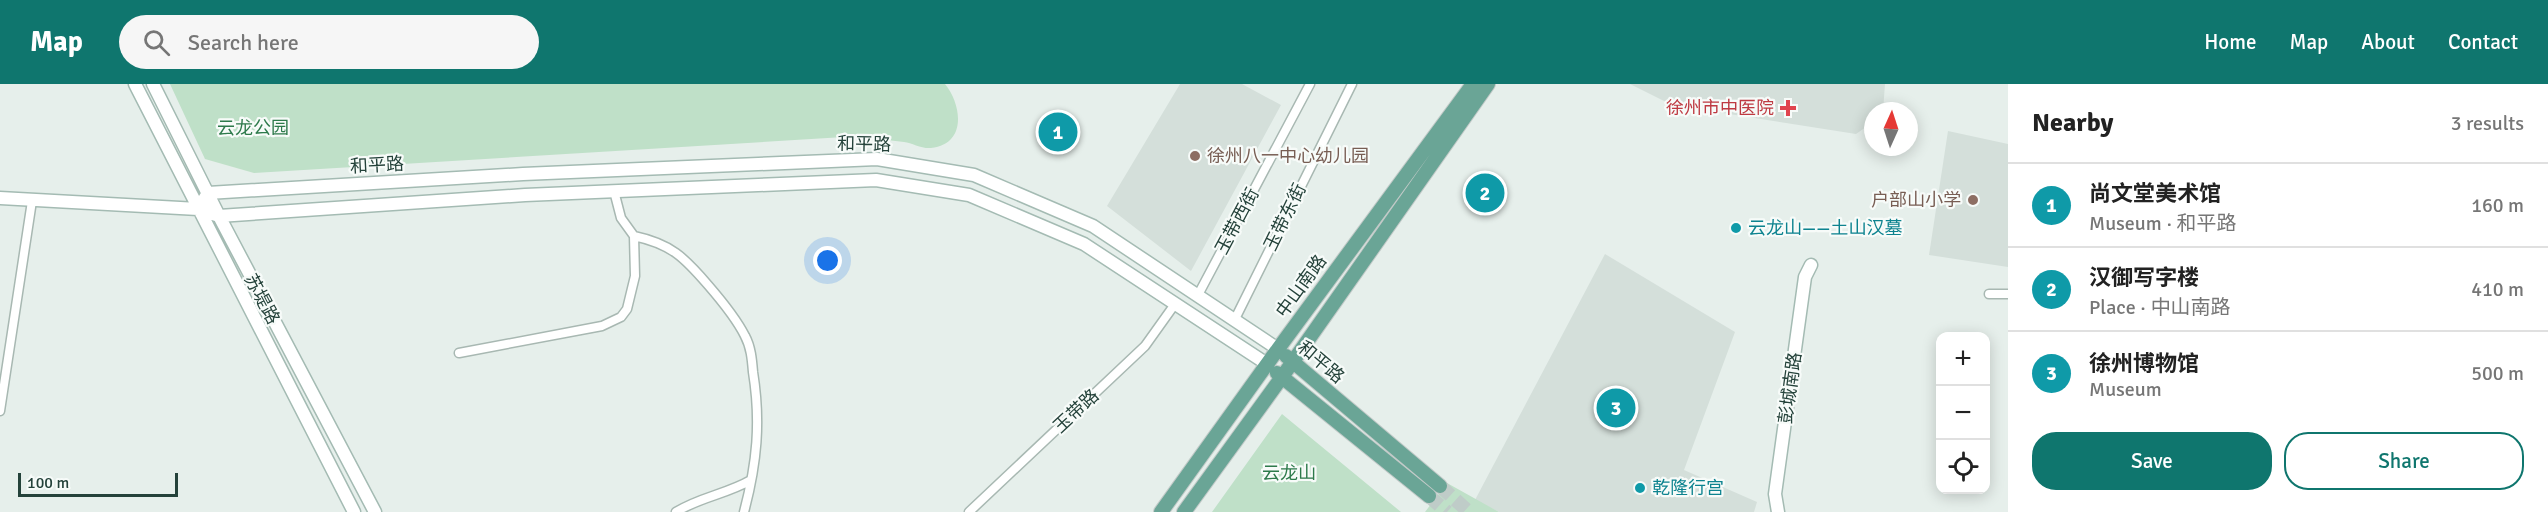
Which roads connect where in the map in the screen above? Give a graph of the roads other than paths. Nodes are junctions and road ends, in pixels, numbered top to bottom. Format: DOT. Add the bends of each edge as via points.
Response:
graph roads {
  1 [pos="135,84"];
  2 [pos="153,84"];
  3 [pos="1310,84"];
  4 [pos="1352,84"];
  5 [pos="1473,84"];
  6 [pos="1488,84"];
  7 [pos="614,191"];
  8 [pos="208,193"];
  9 [pos="0,198"];
  10 [pos="32,201"];
  11 [pos="198,210"];
  12 [pos="219,216"];
  13 [pos="634,236"];
  14 [pos="1811,265"];
  15 [pos="1989,294"];
  16 [pos="2008,294"];
  17 [pos="1198,295"];
  18 [pos="1175,304"];
  19 [pos="1235,319"];
  20 [pos="1278,349"];
  21 [pos="459,353"];
  22 [pos="1293,362"];
  23 [pos="1266,364"];
  24 [pos="1282,377"];
  25 [pos="0,411"];
  26 [pos="752,480"];
  27 [pos="1440,486"];
  28 [pos="1429,496"];
  29 [pos="354,512"];
  30 [pos="375,512"];
  31 [pos="676,512"];
  32 [pos="744,512"];
  33 [pos="969,512"];
  34 [pos="1161,512"];
  35 [pos="1184,512"];
  36 [pos="1778,512"];
  1 -- 11 [label="main road, 苏堤路"];
  2 -- 8 [label="main road, 苏堤路"];
  3 -- 17 [label="street, 玉带西街"];
  4 -- 19 [label="street, 玉带东街"];
  5 -- 20 [label="main road, 中山南路"];
  6 -- 22 [label="main road, 中山南路"];
  7 -- 12 [label="main road, 和平路"];
  7 -- 13 [label="street" via="621,218"];
  7 -- 18 [label="main road, 和平路" via="876,180 969,195 1084,244"];
  8 -- 11 [label="main road"];
  8 -- 12 [label="main road, 苏堤路"];
  8 -- 17 [label="main road, 和平路" via="877,159 974,175 1093,226"];
  9 -- 10 [label="main road, 和平路"];
  10 -- 11 [label="main road, 和平路"];
  10 -- 25 [label="street"];
  11 -- 12 [label="main road, 和平路"];
  11 -- 29 [label="main road, 苏堤路"];
  12 -- 30 [label="main road, 苏堤路"];
  13 -- 21 [label="street" via="635,276 627,309 621,317 602,326"];
  13 -- 26 [label="street" via="670,247 686,258 746,337 758,416"];
  14 -- 36 [label="main road, 彭城南路" via="1805,277 1775,494"];
  15 -- 16 [label="street"];
  17 -- 19 [label="main road, 和平路"];
  18 -- 23 [label="main road, 和平路"];
  18 -- 33 [label="street, 玉带路" via="1146,346"];
  19 -- 20 [label="main road, 和平路"];
  20 -- 22 [label="main road, 和平路"];
  20 -- 23 [label="main road, 中山南路"];
  22 -- 24 [label="main road, 中山南路"];
  22 -- 27 [label="main road, 和平路"];
  23 -- 24 [label="main road, 和平路"];
  23 -- 34 [label="main road, 中山南路"];
  24 -- 28 [label="main road, 和平路"];
  24 -- 35 [label="main road, 中山南路"];
  26 -- 31 [label="street"];
  26 -- 32 [label="street"];
}
